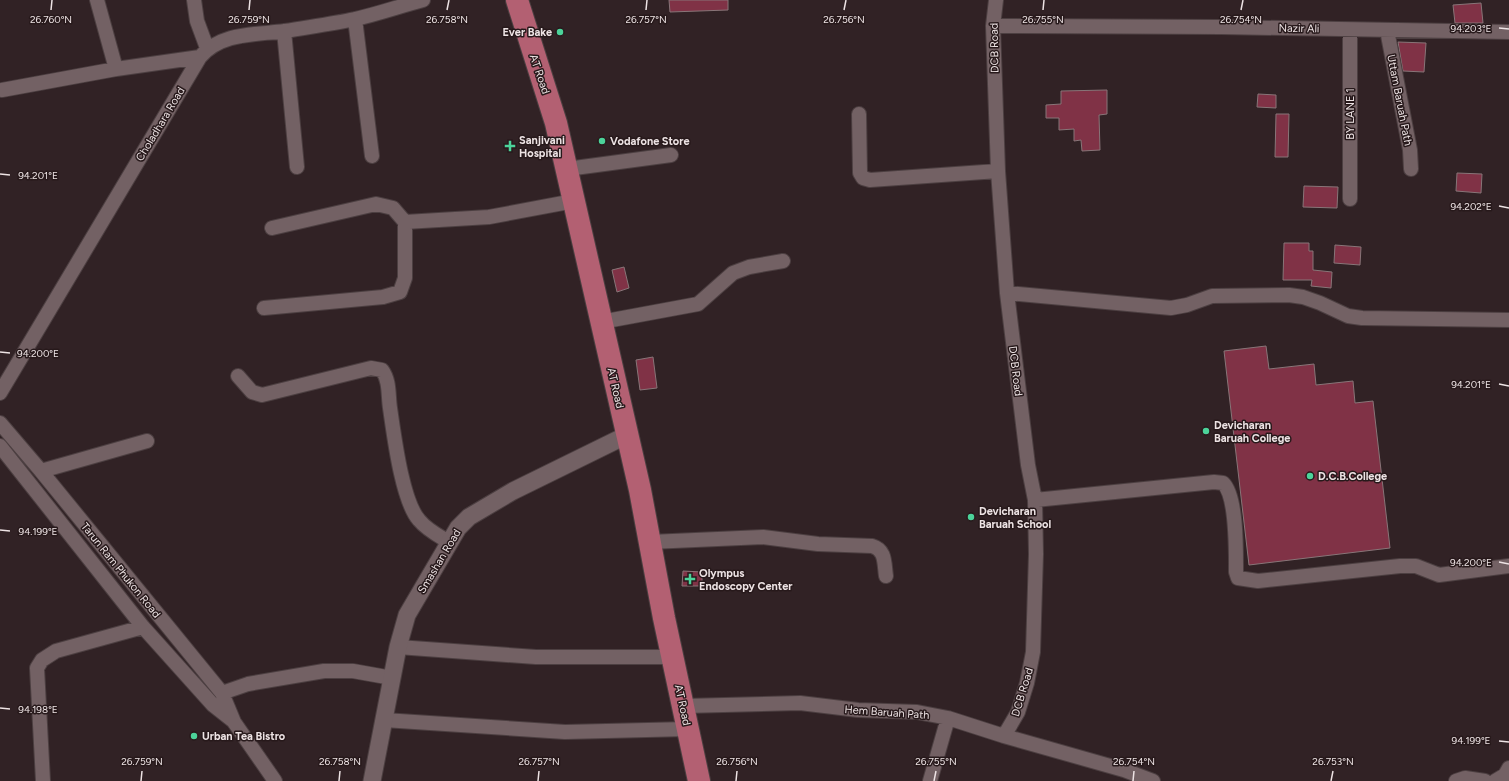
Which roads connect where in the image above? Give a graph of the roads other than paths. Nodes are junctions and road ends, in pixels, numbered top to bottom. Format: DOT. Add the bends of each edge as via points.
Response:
graph roads {
  1 [pos="97,0"];
  2 [pos="194,0"];
  3 [pos="423,0"];
  4 [pos="517,0"];
  5 [pos="996,0"];
  6 [pos="355,19"];
  7 [pos="993,26"];
  8 [pos="1350,30"];
  9 [pos="1387,30"];
  10 [pos="284,31"];
  11 [pos="1509,32"];
  12 [pos="204,52"];
  13 [pos="116,69"];
  14 [pos="2,90"];
  15 [pos="859,114"];
  16 [pos="671,155"];
  17 [pos="372,156"];
  18 [pos="297,167"];
  19 [pos="567,169"];
  20 [pos="1411,169"];
  21 [pos="998,171"];
  22 [pos="1350,199"];
  23 [pos="574,201"];
  24 [pos="405,222"];
  25 [pos="272,228"];
  26 [pos="783,261"];
  27 [pos="1007,293"];
  28 [pos="264,308"];
  29 [pos="1509,320"];
  30 [pos="601,322"];
  31 [pos="238,376"];
  32 [pos="0,393"];
  33 [pos="0,423"];
  34 [pos="627,435"];
  35 [pos="147,441"];
  36 [pos="0,446"];
  37 [pos="41,470"];
  38 [pos="1035,500"];
  39 [pos="449,542"];
  40 [pos="650,542"];
  41 [pos="1509,566"];
  42 [pos="886,576"];
  43 [pos="143,626"];
  44 [pos="398,647"];
  45 [pos="673,657"];
  46 [pos="392,678"];
  47 [pos="222,693"];
  48 [pos="684,706"];
  49 [pos="948,718"];
  50 [pos="384,720"];
  51 [pos="234,722"];
  52 [pos="688,729"];
  53 [pos="1004,736"];
  54 [pos="1509,768"];
  55 [pos="43,781"];
  56 [pos="275,781"];
  57 [pos="372,781"];
  58 [pos="699,781"];
  59 [pos="930,781"];
  60 [pos="1154,781"];
  61 [pos="1456,781"];
  62 [pos="1485,781"];
  63 [pos="1495,781"];
  1 -- 13 [label="street"];
  2 -- 12 [label="street"];
  3 -- 6 [label="street"];
  4 -- 19 [label="highway, AT Road" via="556,123"];
  5 -- 7 [label="street, DCB Road"];
  6 -- 10 [label="street"];
  6 -- 17 [label="street"];
  7 -- 8 [label="street, Nazir Ali"];
  7 -- 21 [label="street, DCB Road"];
  8 -- 9 [label="street, Nazir Ali"];
  8 -- 22 [label="street, BY LANE 1"];
  9 -- 11 [label="street, Nazir Ali"];
  9 -- 20 [label="street, Uttam Baruah Path" via="1410,150"];
  10 -- 12 [label="street" via="243,34 220,41"];
  10 -- 18 [label="street"];
  12 -- 13 [label="street"];
  12 -- 32 [label="street, Choladhara Road"];
  13 -- 14 [label="street"];
  15 -- 21 [label="street" via="860,173 863,178 870,180"];
  16 -- 19 [label="street"];
  19 -- 23 [label="highway, AT Road"];
  21 -- 27 [label="street, DCB Road"];
  23 -- 24 [label="street" via="489,217"];
  23 -- 30 [label="highway, AT Road"];
  24 -- 25 [label="street" via="393,208 376,204"];
  24 -- 28 [label="street" via="405,278 400,292 383,297"];
  26 -- 30 [label="street" via="749,267 733,273 698,304"];
  27 -- 29 [label="street" via="1171,308 1212,296 1289,295 1320,303 1348,316 1362,318"];
  27 -- 38 [label="street, DCB Road" via="1028,465"];
  30 -- 34 [label="highway, AT Road"];
  31 -- 39 [label="street" via="252,392 262,395 372,368 382,370 388,384 404,486 418,519"];
  33 -- 37 [label="street, Tarun Ram Phukon Road"];
  34 -- 39 [label="street, Smashan Road" via="513,491 469,517"];
  34 -- 40 [label="highway, AT Road"];
  35 -- 37 [label="street"];
  36 -- 43 [label="street, Tarun Ram Phukon Road"];
  37 -- 47 [label="street, Tarun Ram Phukon Road"];
  38 -- 41 [label="street" via="1222,483 1230,495 1236,572 1238,578 1243,580 1258,581 1400,566 1416,566 1439,574"];
  38 -- 53 [label="street, DCB Road" via="1033,652 1018,712"];
  39 -- 44 [label="street, Smashan Road" via="408,615"];
  40 -- 42 [label="street" via="763,537 818,544 872,546 879,548 884,554"];
  40 -- 45 [label="highway, AT Road"];
  43 -- 51 [label="street, Tarun Ram Phukon Road" via="213,705"];
  43 -- 55 [label="street" via="56,651 42,660 37,668"];
  44 -- 45 [label="street" via="536,657"];
  44 -- 46 [label="street, Smashan Road"];
  45 -- 48 [label="highway, AT Road"];
  46 -- 47 [label="street" via="353,671 324,671 248,684"];
  46 -- 50 [label="street, Smashan Road"];
  47 -- 51 [label="street, Tarun Ram Phukon Road"];
  48 -- 49 [label="street, Hem Baruah Path" via="800,703 858,710 917,712"];
  48 -- 52 [label="highway, AT Road"];
  49 -- 53 [label="street, Hem Baruah Path"];
  49 -- 59 [label="street"];
  50 -- 52 [label="street" via="565,732"];
  50 -- 57 [label="street, Smashan Road"];
  51 -- 56 [label="street, Tarun Ram Phukon Road"];
  52 -- 58 [label="highway, AT Road"];
  53 -- 60 [label="street, Hem Baruah Path"];
  54 -- 63 [label="street" via="1505,775"];
  61 -- 62 [label="street" via="1465,778"];
}
